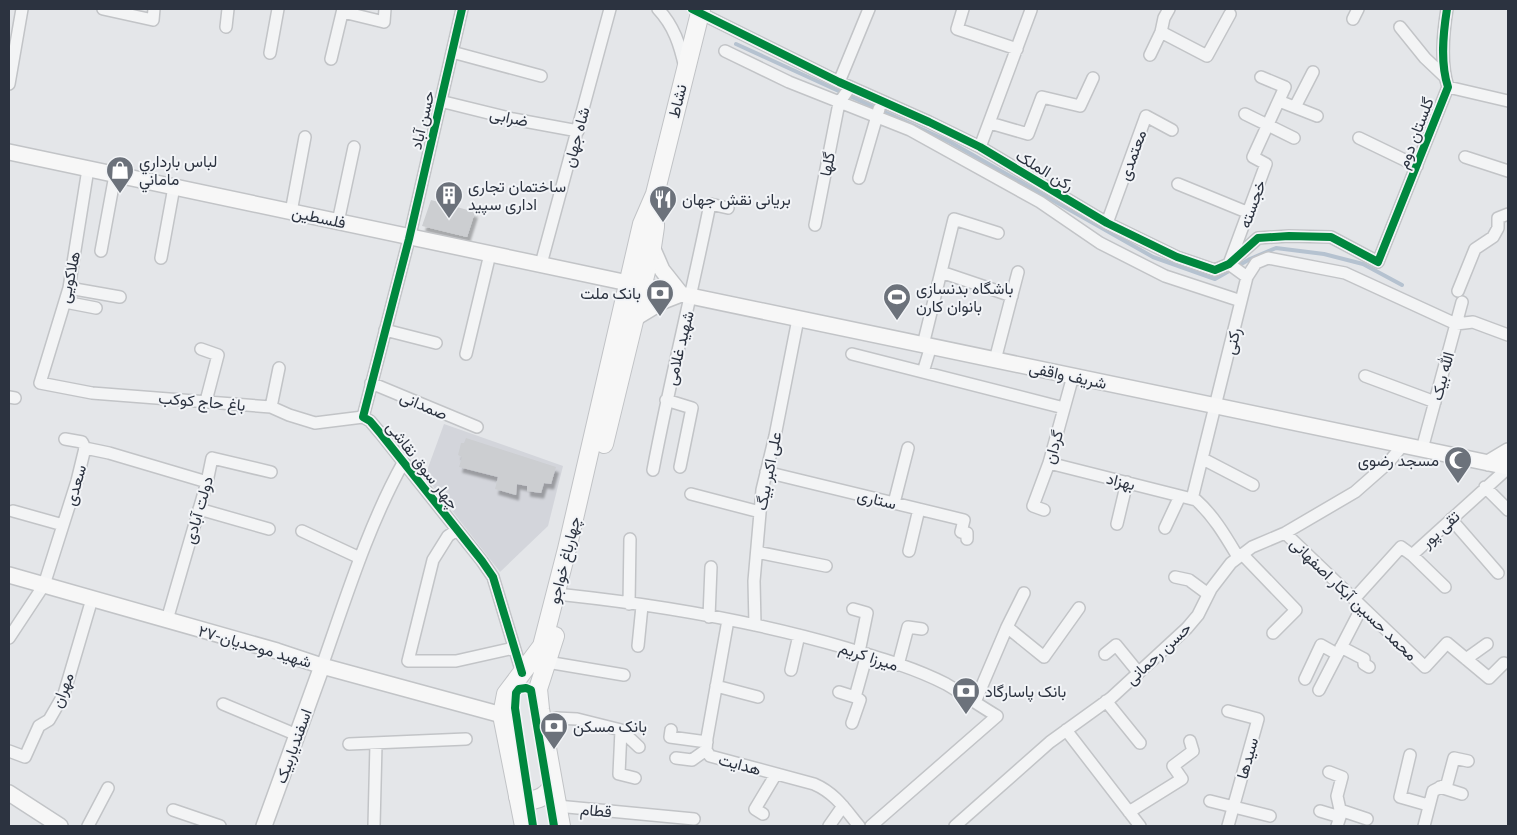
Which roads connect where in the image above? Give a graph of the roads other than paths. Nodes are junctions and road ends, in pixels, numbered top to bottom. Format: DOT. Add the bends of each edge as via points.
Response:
graph roads {
  1 [pos="22,9"];
  2 [pos="103,9"];
  3 [pos="154,9"];
  4 [pos="228,9"];
  5 [pos="278,9"];
  6 [pos="385,9"];
  7 [pos="461,9"];
  8 [pos="610,9"];
  9 [pos="658,9"];
  10 [pos="869,9"];
  11 [pos="964,9"];
  12 [pos="1169,9"];
  13 [pos="1447,9"];
  14 [pos="343,10"];
  15 [pos="698,10"];
  16 [pos="1031,10"];
  17 [pos="1230,14"];
  18 [pos="226,27"];
  19 [pos="1400,27"];
  20 [pos="1161,32"];
  21 [pos="1017,49"];
  22 [pos="725,51"];
  23 [pos="452,52"];
  24 [pos="270,53"];
  25 [pos="1150,55"];
  26 [pos="331,59"];
  27 [pos="685,69"];
  28 [pos="1313,72"];
  29 [pos="541,76"];
  30 [pos="1262,77"];
  31 [pos="1093,78"];
  32 [pos="1446,82"];
  33 [pos="9,84"];
  34 [pos="844,84"];
  35 [pos="440,101"];
  36 [pos="882,101"];
  37 [pos="1279,101"];
  38 [pos="1508,101"];
  39 [pos="840,103"];
  40 [pos="1295,107"];
  41 [pos="1245,114"];
  42 [pos="1317,116"];
  43 [pos="876,117"];
  44 [pos="990,123"];
  45 [pos="1268,124"];
  46 [pos="937,126"];
  47 [pos="1172,130"];
  48 [pos="578,131"];
  49 [pos="305,137"];
  50 [pos="1294,138"];
  51 [pos="1359,138"];
  52 [pos="928,140"];
  53 [pos="354,147"];
  54 [pos="980,147"];
  55 [pos="9,152"];
  56 [pos="1465,157"];
  57 [pos="1417,166"];
  58 [pos="88,169"];
  59 [pos="1508,171"];
  60 [pos="115,175"];
  61 [pos="859,178"];
  62 [pos="1178,184"];
  63 [pos="174,187"];
  64 [pos="655,194"];
  65 [pos="728,208"];
  66 [pos="291,212"];
  67 [pos="1248,213"];
  68 [pos="1508,214"];
  69 [pos="338,222"];
  70 [pos="1107,222"];
  71 [pos="815,225"];
  72 [pos="998,233"];
  73 [pos="409,237"];
  74 [pos="652,247"];
  75 [pos="101,250"];
  76 [pos="490,254"];
  77 [pos="1177,257"];
  78 [pos="161,258"];
  79 [pos="541,264"];
  80 [pos="1229,264"];
  81 [pos="941,272"];
  82 [pos="1018,272"];
  83 [pos="1169,277"];
  84 [pos="1247,277"];
  85 [pos="635,285"];
  86 [pos="69,288"];
  87 [pos="686,295"];
  88 [pos="1012,296"];
  89 [pos="120,297"];
  90 [pos="1242,301"];
  91 [pos="65,302"];
  92 [pos="96,308"];
  93 [pos="635,318"];
  94 [pos="798,318"];
  95 [pos="1456,324"];
  96 [pos="385,330"];
  97 [pos="1508,335"];
  98 [pos="436,343"];
  99 [pos="927,345"];
  100 [pos="202,350"];
  101 [pos="466,354"];
  102 [pos="852,354"];
  103 [pos="995,360"];
  104 [pos="279,368"];
  105 [pos="923,372"];
  106 [pos="1073,376"];
  107 [pos="1364,376"];
  108 [pos="40,383"];
  109 [pos="371,383"];
  110 [pos="666,400"];
  111 [pos="206,401"];
  112 [pos="1435,402"];
  113 [pos="1216,406"];
  114 [pos="271,407"];
  115 [pos="1064,408"];
  116 [pos="362,417"];
  117 [pos="477,427"];
  118 [pos="65,439"];
  119 [pos="1403,445"];
  120 [pos="85,448"];
  121 [pos="908,448"];
  122 [pos="1422,449"];
  123 [pos="1508,452"];
  124 [pos="1203,459"];
  125 [pos="403,463"];
  126 [pos="1049,463"];
  127 [pos="1488,463"];
  128 [pos="680,467"];
  129 [pos="1508,467"];
  130 [pos="653,470"];
  131 [pos="271,472"];
  132 [pos="766,472"];
  133 [pos="207,482"];
  134 [pos="1127,482"];
  135 [pos="1253,485"];
  136 [pos="1485,487"];
  137 [pos="691,494"];
  138 [pos="1180,496"];
  139 [pos="1192,499"];
  140 [pos="894,503"];
  141 [pos="199,509"];
  142 [pos="919,509"];
  143 [pos="1044,510"];
  144 [pos="1508,510"];
  145 [pos="13,511"];
  146 [pos="760,512"];
  147 [pos="1451,519"];
  148 [pos="1117,524"];
  149 [pos="63,525"];
  150 [pos="1165,528"];
  151 [pos="269,529"];
  152 [pos="457,530"];
  153 [pos="302,531"];
  154 [pos="1285,533"];
  155 [pos="630,539"];
  156 [pos="967,539"];
  157 [pos="909,551"];
  158 [pos="757,552"];
  159 [pos="1412,555"];
  160 [pos="1240,556"];
  161 [pos="360,558"];
  162 [pos="826,566"];
  163 [pos="711,568"];
  164 [pos="1498,573"];
  165 [pos="9,575"];
  166 [pos="1175,577"];
  167 [pos="44,585"];
  168 [pos="1444,588"];
  169 [pos="1024,593"];
  170 [pos="1208,594"];
  171 [pos="566,595"];
  172 [pos="92,599"];
  173 [pos="1358,603"];
  174 [pos="629,604"];
  175 [pos="642,606"];
  176 [pos="1078,608"];
  177 [pos="853,609"];
  178 [pos="709,617"];
  179 [pos="167,620"];
  180 [pos="728,620"];
  181 [pos="755,626"];
  182 [pos="1007,627"];
  183 [pos="922,629"];
  184 [pos="1273,633"];
  185 [pos="799,635"];
  186 [pos="9,638"];
  187 [pos="1486,644"];
  188 [pos="638,646"];
  189 [pos="514,648"];
  190 [pos="1339,650"];
  191 [pos="863,653"];
  192 [pos="1105,654"];
  193 [pos="1466,659"];
  194 [pos="547,662"];
  195 [pos="1504,663"];
  196 [pos="898,665"];
  197 [pos="322,666"];
  198 [pos="1369,667"];
  199 [pos="791,670"];
  200 [pos="1138,672"];
  201 [pos="624,675"];
  202 [pos="519,677"];
  203 [pos="1305,679"];
  204 [pos="716,686"];
  205 [pos="538,689"];
  206 [pos="1319,690"];
  207 [pos="839,692"];
  208 [pos="758,697"];
  209 [pos="855,697"];
  210 [pos="1106,701"];
  211 [pos="975,702"];
  212 [pos="223,704"];
  213 [pos="1228,711"];
  214 [pos="502,715"];
  215 [pos="852,722"];
  216 [pos="542,724"];
  217 [pos="621,730"];
  218 [pos="671,730"];
  219 [pos="1066,730"];
  220 [pos="297,735"];
  221 [pos="466,739"];
  222 [pos="1190,741"];
  223 [pos="1140,743"];
  224 [pos="349,744"];
  225 [pos="376,744"];
  226 [pos="706,746"];
  227 [pos="639,747"];
  228 [pos="9,751"];
  229 [pos="1410,754"];
  230 [pos="676,758"];
  231 [pos="1468,760"];
  232 [pos="784,772"];
  233 [pos="1329,772"];
  234 [pos="635,778"];
  235 [pos="553,784"];
  236 [pos="108,788"];
  237 [pos="1440,788"];
  238 [pos="9,793"];
  239 [pos="1462,794"];
  240 [pos="518,796"];
  241 [pos="1210,801"];
  242 [pos="1428,805"];
  243 [pos="557,806"];
  244 [pos="843,806"];
  245 [pos="1234,806"];
  246 [pos="173,810"];
  247 [pos="1320,810"];
  248 [pos="1129,812"];
  249 [pos="763,814"];
  250 [pos="1270,816"];
  251 [pos="694,818"];
  252 [pos="1339,818"];
  253 [pos="1367,819"];
  254 [pos="52,824"];
  255 [pos="88,826"];
  256 [pos="220,826"];
  257 [pos="264,826"];
  258 [pos="374,826"];
  259 [pos="524,826"];
  260 [pos="561,826"];
  261 [pos="829,826"];
  262 [pos="859,826"];
  263 [pos="871,826"];
  264 [pos="955,826"];
  265 [pos="1140,826"];
  266 [pos="1228,826"];
  267 [pos="1424,826"];
  1 -- 33 [label="street"];
  2 -- 3 [label="street" via="153,20"];
  4 -- 18 [label="street"];
  5 -- 24 [label="street"];
  6 -- 14 [label="street" via="384,22"];
  7 -- 23 [label="street, حسن آباد"];
  8 -- 48 [label="street, شاه جهان"];
  9 -- 27 [label="street" via="675,34"];
  10 -- 34 [label="street"];
  11 -- 21 [label="street" via="957,29"];
  12 -- 20 [label="street"];
  13 -- 32 [label="street, گلستان دوم"];
  14 -- 26 [label="street"];
  15 -- 27 [label="main road, نشاط"];
  15 -- 34 [label="street, رکن الملک"];
  16 -- 21 [label="street"];
  17 -- 20 [label="street" via="1206,56"];
  19 -- 32 [label="street"];
  20 -- 25 [label="street"];
  21 -- 44 [label="street"];
  22 -- 39 [label="street, رکن الملک"];
  23 -- 29 [label="street"];
  23 -- 35 [label="street, حسن آباد"];
  27 -- 64 [label="main road, نشاط"];
  28 -- 40 [label="street"];
  30 -- 37 [label="street" via="1285,87"];
  31 -- 44 [label="street" via="1080,106 1042,97 1028,134"];
  32 -- 38 [label="street"];
  32 -- 57 [label="street, گلستان دوم"];
  34 -- 36 [label="street, رکن الملک"];
  34 -- 39 [label="street"];
  35 -- 48 [label="street, ضرابی"];
  35 -- 73 [label="street, حسن آباد"];
  36 -- 43 [label="street"];
  36 -- 46 [label="street, رکن الملک"];
  37 -- 40 [label="street"];
  37 -- 45 [label="street, خجسته"];
  39 -- 43 [label="street, رکن الملک"];
  39 -- 71 [label="street, گلها"];
  40 -- 42 [label="street"];
  41 -- 45 [label="street"];
  43 -- 52 [label="street, رکن الملک"];
  43 -- 61 [label="street"];
  44 -- 54 [label="street"];
  45 -- 50 [label="street"];
  45 -- 67 [label="street, خجسته" via="1253,157 1266,164"];
  46 -- 52 [label="street"];
  46 -- 54 [label="street, رکن الملک"];
  47 -- 70 [label="street, معتمدی" via="1146,116"];
  48 -- 79 [label="street, شاه جهان"];
  49 -- 66 [label="street"];
  51 -- 57 [label="street"];
  52 -- 83 [label="street, رکن الملک" via="1040,202 1100,243"];
  53 -- 69 [label="street"];
  54 -- 70 [label="street, رکن الملک"];
  55 -- 58 [label="main road, فلسطین"];
  56 -- 59 [label="street"];
  57 -- 80 [label="street, گلستان دوم" via="1378,262 1331,237 1289,236 1258,238"];
  58 -- 60 [label="main road, فلسطین"];
  58 -- 86 [label="street, هلاکویی"];
  60 -- 63 [label="main road, فلسطین"];
  60 -- 75 [label="street"];
  62 -- 67 [label="street"];
  63 -- 66 [label="main road, فلسطین"];
  63 -- 78 [label="street"];
  64 -- 74 [label="main road, نشاط"];
  64 -- 85 [label="main road, نشاط" via="642,224"];
  65 -- 87 [label="street, شهید غلامی" via="710,204"];
  66 -- 69 [label="main road, فلسطین"];
  67 -- 80 [label="street, خجسته"];
  68 -- 95 [label="street, الله بیک" via="1498,218 1498,228 1493,237 1475,250 1460,297"];
  69 -- 73 [label="main road, فلسطین"];
  70 -- 77 [label="street, رکن الملک"];
  72 -- 81 [label="street" via="954,219"];
  73 -- 76 [label="main road, فلسطین"];
  73 -- 96 [label="street, چهار سوق نقاشی"];
  74 -- 85 [label="main road, نشاط"];
  74 -- 87 [label="main road" via="662,270"];
  76 -- 79 [label="main road, فلسطین"];
  76 -- 101 [label="street"];
  77 -- 80 [label="street, رکن الملک" via="1214,270"];
  77 -- 83 [label="street"];
  79 -- 85 [label="main road, فلسطین"];
  80 -- 84 [label="street"];
  81 -- 88 [label="street"];
  81 -- 99 [label="street"];
  82 -- 88 [label="street"];
  83 -- 90 [label="street, رکن الملک"];
  84 -- 90 [label="street, رکنی"];
  84 -- 95 [label="street" via="1256,263 1268,258 1345,273"];
  85 -- 87 [label="main road, شریف واقفی"];
  85 -- 93 [label="main road, چهارباغ خواجو"];
  85 -- 202 [label="main road, چهارباغ خواجو" via="542,646"];
  86 -- 89 [label="street"];
  86 -- 91 [label="street, هلاکویی"];
  87 -- 93 [label="main road" via="663,302"];
  87 -- 94 [label="main road, شریف واقفی"];
  87 -- 110 [label="street, شهید غلامی"];
  88 -- 103 [label="street"];
  90 -- 113 [label="street, رکنی"];
  91 -- 92 [label="street"];
  91 -- 108 [label="street, هلاکویی"];
  93 -- 171 [label="main road, چهارباغ خواجو"];
  94 -- 99 [label="main road, شریف واقفی"];
  94 -- 132 [label="street, علی اکبر بیگ"];
  95 -- 97 [label="street" via="1473,322"];
  95 -- 112 [label="street, الله بیک"];
  96 -- 98 [label="street"];
  96 -- 109 [label="street, چهار سوق نقاشی"];
  99 -- 103 [label="main road, شریف واقفی"];
  99 -- 105 [label="street"];
  100 -- 111 [label="street" via="218,355"];
  102 -- 105 [label="street"];
  103 -- 106 [label="main road, شریف واقفی"];
  104 -- 114 [label="street"];
  105 -- 115 [label="street"];
  106 -- 113 [label="main road, شریف واقفی"];
  106 -- 115 [label="street, گردان"];
  107 -- 112 [label="street"];
  108 -- 111 [label="street, باغ حاج کوکب" via="92,393"];
  109 -- 116 [label="street, چهار سوق نقاشی"];
  109 -- 117 [label="street, صمدانی"];
  110 -- 128 [label="street, شهید غلامی" via="692,408"];
  110 -- 130 [label="street, شهید غلامی"];
  111 -- 114 [label="street, باغ حاج کوکب"];
  112 -- 122 [label="street, الله بیک"];
  113 -- 119 [label="main road, شریف واقفی"];
  113 -- 124 [label="street"];
  114 -- 116 [label="street, باغ حاج کوکب" via="315,423"];
  115 -- 126 [label="street, گردان"];
  116 -- 125 [label="street, چهار سوق نقاشی" via="370,421"];
  118 -- 120 [label="street" via="82,442"];
  119 -- 122 [label="main road, شریف واقفی"];
  119 -- 154 [label="street, حسن رحمانی" via="1355,492"];
  120 -- 133 [label="street, سعدی"];
  120 -- 149 [label="street, سعدی"];
  121 -- 140 [label="street"];
  122 -- 127 [label="main road, شریف واقفی"];
  123 -- 127 [label="main road"];
  124 -- 135 [label="street"];
  124 -- 139 [label="street"];
  125 -- 152 [label="street, چهار سوق نقاشی"];
  125 -- 161 [label="street, چهار سوق نقاشی"];
  126 -- 134 [label="street, بهزاد"];
  126 -- 143 [label="street, گردان" via="1033,506"];
  127 -- 129 [label="main road, شریف واقفی"];
  129 -- 136 [label="street, تقی پور"];
  131 -- 133 [label="street, دولت آبادی" via="212,458"];
  132 -- 140 [label="street, ستاری"];
  132 -- 146 [label="street, علی اکبر بیگ"];
  133 -- 141 [label="street, دولت آبادی"];
  134 -- 138 [label="street, بهزاد"];
  134 -- 148 [label="street"];
  136 -- 144 [label="street"];
  136 -- 147 [label="street, تقی پور"];
  137 -- 146 [label="street"];
  138 -- 139 [label="street, بهزاد"];
  138 -- 150 [label="street"];
  139 -- 160 [label="street, بهزاد" via="1206,509"];
  140 -- 142 [label="street, ستاری"];
  141 -- 151 [label="street"];
  141 -- 179 [label="street, دولت آبادی"];
  142 -- 156 [label="street, ستاری" via="964,520 961,532 967,533"];
  142 -- 157 [label="street"];
  145 -- 149 [label="street"];
  146 -- 158 [label="street, علی اکبر بیگ"];
  147 -- 159 [label="street, تقی پور"];
  147 -- 164 [label="street"];
  149 -- 167 [label="street, سعدی"];
  152 -- 189 [label="street, چهار سوق نقاشی" via="493,577"];
  152 -- 189 [label="street" via="448,536 433,560 408,661 456,661"];
  153 -- 161 [label="street"];
  154 -- 160 [label="street, حسن رحمانی" via="1252,547"];
  154 -- 173 [label="street, محمد حسین آبکار اصفهانی"];
  155 -- 174 [label="street"];
  158 -- 162 [label="street"];
  158 -- 181 [label="street, علی اکبر بیگ"];
  159 -- 168 [label="street"];
  159 -- 173 [label="street, تقی پور" via="1401,547"];
  160 -- 170 [label="street, حسن رحمانی"];
  160 -- 184 [label="street" via="1296,610"];
  161 -- 197 [label="street, چهار سوق نقاشی"];
  163 -- 178 [label="street"];
  165 -- 167 [label="main road, ۲۷-شهید موحدیان"];
  166 -- 170 [label="street" via="1188,580"];
  167 -- 172 [label="main road, ۲۷-شهید موحدیان"];
  167 -- 186 [label="street, سعدی"];
  169 -- 182 [label="street"];
  170 -- 200 [label="street, حسن رحمانی" via="1198,615 1187,628"];
  171 -- 174 [label="street, میرزا کریم"];
  171 -- 194 [label="main road, چهارباغ خواجو"];
  172 -- 179 [label="main road, ۲۷-شهید موحدیان"];
  172 -- 228 [label="street, مهران" via="64,694 50,720 39,726 25,757"];
  173 -- 190 [label="street"];
  173 -- 193 [label="street, محمد حسین آبکار اصفهانی" via="1425,667 1447,643"];
  174 -- 175 [label="street, میرزا کریم"];
  175 -- 178 [label="street, میرزا کریم"];
  175 -- 188 [label="street"];
  176 -- 182 [label="street" via="1044,657"];
  177 -- 191 [label="street" via="867,613"];
  178 -- 180 [label="street, میرزا کریم"];
  179 -- 197 [label="main road, ۲۷-شهید موحدیان"];
  180 -- 181 [label="street, میرزا کریم"];
  180 -- 204 [label="street, هدایت"];
  181 -- 185 [label="street, میرزا کریم"];
  182 -- 211 [label="street"];
  183 -- 196 [label="street" via="908,627"];
  185 -- 191 [label="street, میرزا کریم"];
  185 -- 199 [label="street"];
  187 -- 193 [label="street"];
  189 -- 202 [label="street, چهار سوق نقاشی"];
  190 -- 198 [label="street" via="1364,659 1364,664"];
  190 -- 203 [label="street" via="1321,644"];
  190 -- 206 [label="street"];
  191 -- 196 [label="street, میرزا کریم"];
  191 -- 209 [label="street"];
  192 -- 200 [label="street" via="1116,646"];
  193 -- 195 [label="street, محمد حسین آبکار اصفهانی" via="1489,678"];
  194 -- 201 [label="street"];
  194 -- 205 [label="main road, چهارباغ خواجو"];
  196 -- 211 [label="street, میرزا کریم" via="945,684"];
  197 -- 214 [label="main road, ۲۷-شهید موحدیان"];
  197 -- 220 [label="main road, اسفندیاربیک"];
  200 -- 210 [label="street, حسن رحمانی"];
  202 -- 205 [label="main road" via="529,679"];
  202 -- 214 [label="main road, چهارباغ خواجو" via="506,694"];
  204 -- 208 [label="street"];
  204 -- 226 [label="street, هدایت"];
  205 -- 216 [label="main road, چهارباغ خواجو"];
  207 -- 209 [label="street"];
  209 -- 215 [label="street" via="860,700"];
  210 -- 219 [label="street, حسن رحمانی"];
  210 -- 223 [label="street"];
  211 -- 263 [label="street, میرزا کریم" via="997,716"];
  212 -- 220 [label="street"];
  213 -- 245 [label="street, سیدها" via="1258,719"];
  214 -- 240 [label="main road, چهارباغ خواجو"];
  216 -- 217 [label="street" via="552,723 556,718"];
  216 -- 235 [label="main road, چهارباغ خواجو"];
  217 -- 227 [label="street"];
  217 -- 234 [label="street" via="619,774"];
  218 -- 226 [label="street" via="670,736"];
  219 -- 248 [label="street"];
  219 -- 264 [label="street, حسن رحمانی"];
  220 -- 257 [label="main road, اسفندیاربیک"];
  221 -- 225 [label="street"];
  222 -- 248 [label="street" via="1194,751 1173,766 1182,779"];
  224 -- 225 [label="street"];
  225 -- 258 [label="street"];
  226 -- 230 [label="street" via="692,760"];
  226 -- 232 [label="street, هدایت" via="710,756"];
  229 -- 242 [label="street" via="1400,797"];
  231 -- 237 [label="street" via="1454,758 1447,784"];
  232 -- 244 [label="street, هدایت" via="826,789"];
  232 -- 249 [label="street" via="755,809"];
  233 -- 252 [label="street" via="1342,777 1337,796"];
  235 -- 240 [label="main road" via="548,793 538,799"];
  235 -- 243 [label="main road, چهارباغ خواجو"];
  236 -- 255 [label="street"];
  237 -- 239 [label="street"];
  237 -- 242 [label="street" via="1433,790"];
  238 -- 254 [label="main road"];
  240 -- 259 [label="main road, چهارباغ خواجو"];
  241 -- 245 [label="street"];
  242 -- 267 [label="street"];
  243 -- 251 [label="street, قطام"];
  243 -- 260 [label="main road, چهارباغ خواجو"];
  244 -- 261 [label="street"];
  244 -- 262 [label="street, هدایت"];
  245 -- 250 [label="street"];
  245 -- 266 [label="street, سیدها"];
  246 -- 256 [label="street"];
  247 -- 252 [label="street"];
  248 -- 265 [label="street"];
  252 -- 253 [label="street"];
}
